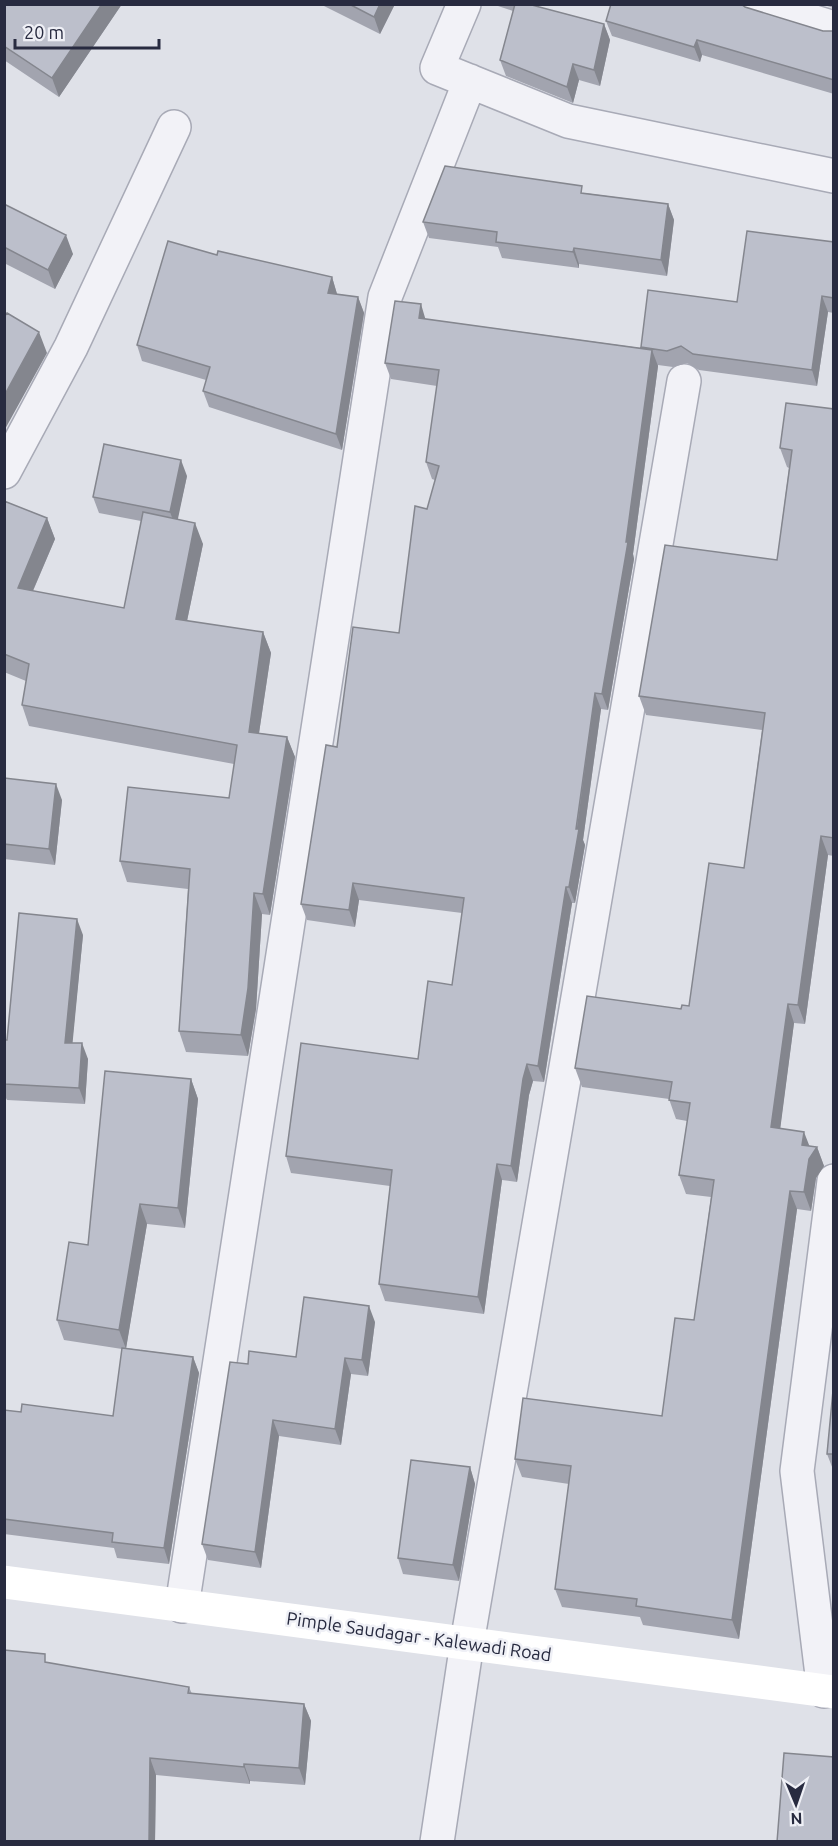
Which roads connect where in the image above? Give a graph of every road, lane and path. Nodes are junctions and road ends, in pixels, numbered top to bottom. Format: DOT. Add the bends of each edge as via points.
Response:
graph roads {
  1 [pos="464,4"];
  2 [pos="756,4"];
  3 [pos="834,28"];
  4 [pos="470,81"];
  5 [pos="174,127"];
  6 [pos="834,176"];
  7 [pos="684,381"];
  8 [pos="4,472"];
  9 [pos="834,1181"];
  10 [pos="4,1582"];
  11 [pos="182,1605"];
  12 [pos="467,1643"];
  13 [pos="829,1691"];
  14 [pos="437,1842"];
  1 -- 4 [label="street" via="437,68"];
  2 -- 3 [label="street"];
  4 -- 6 [label="street" via="568,121"];
  4 -- 11 [label="street" via="385,297"];
  5 -- 8 [label="street" via="71,347"];
  7 -- 12 [label="street"];
  9 -- 13 [label="street" via="797,1471"];
  10 -- 11 [label="main road, Pimple Saudagar - Kalewadi Road"];
  11 -- 12 [label="main road, Pimple Saudagar - Kalewadi Road"];
  12 -- 13 [label="main road, Pimple Saudagar - Kalewadi Road"];
  12 -- 14 [label="street"];
}
